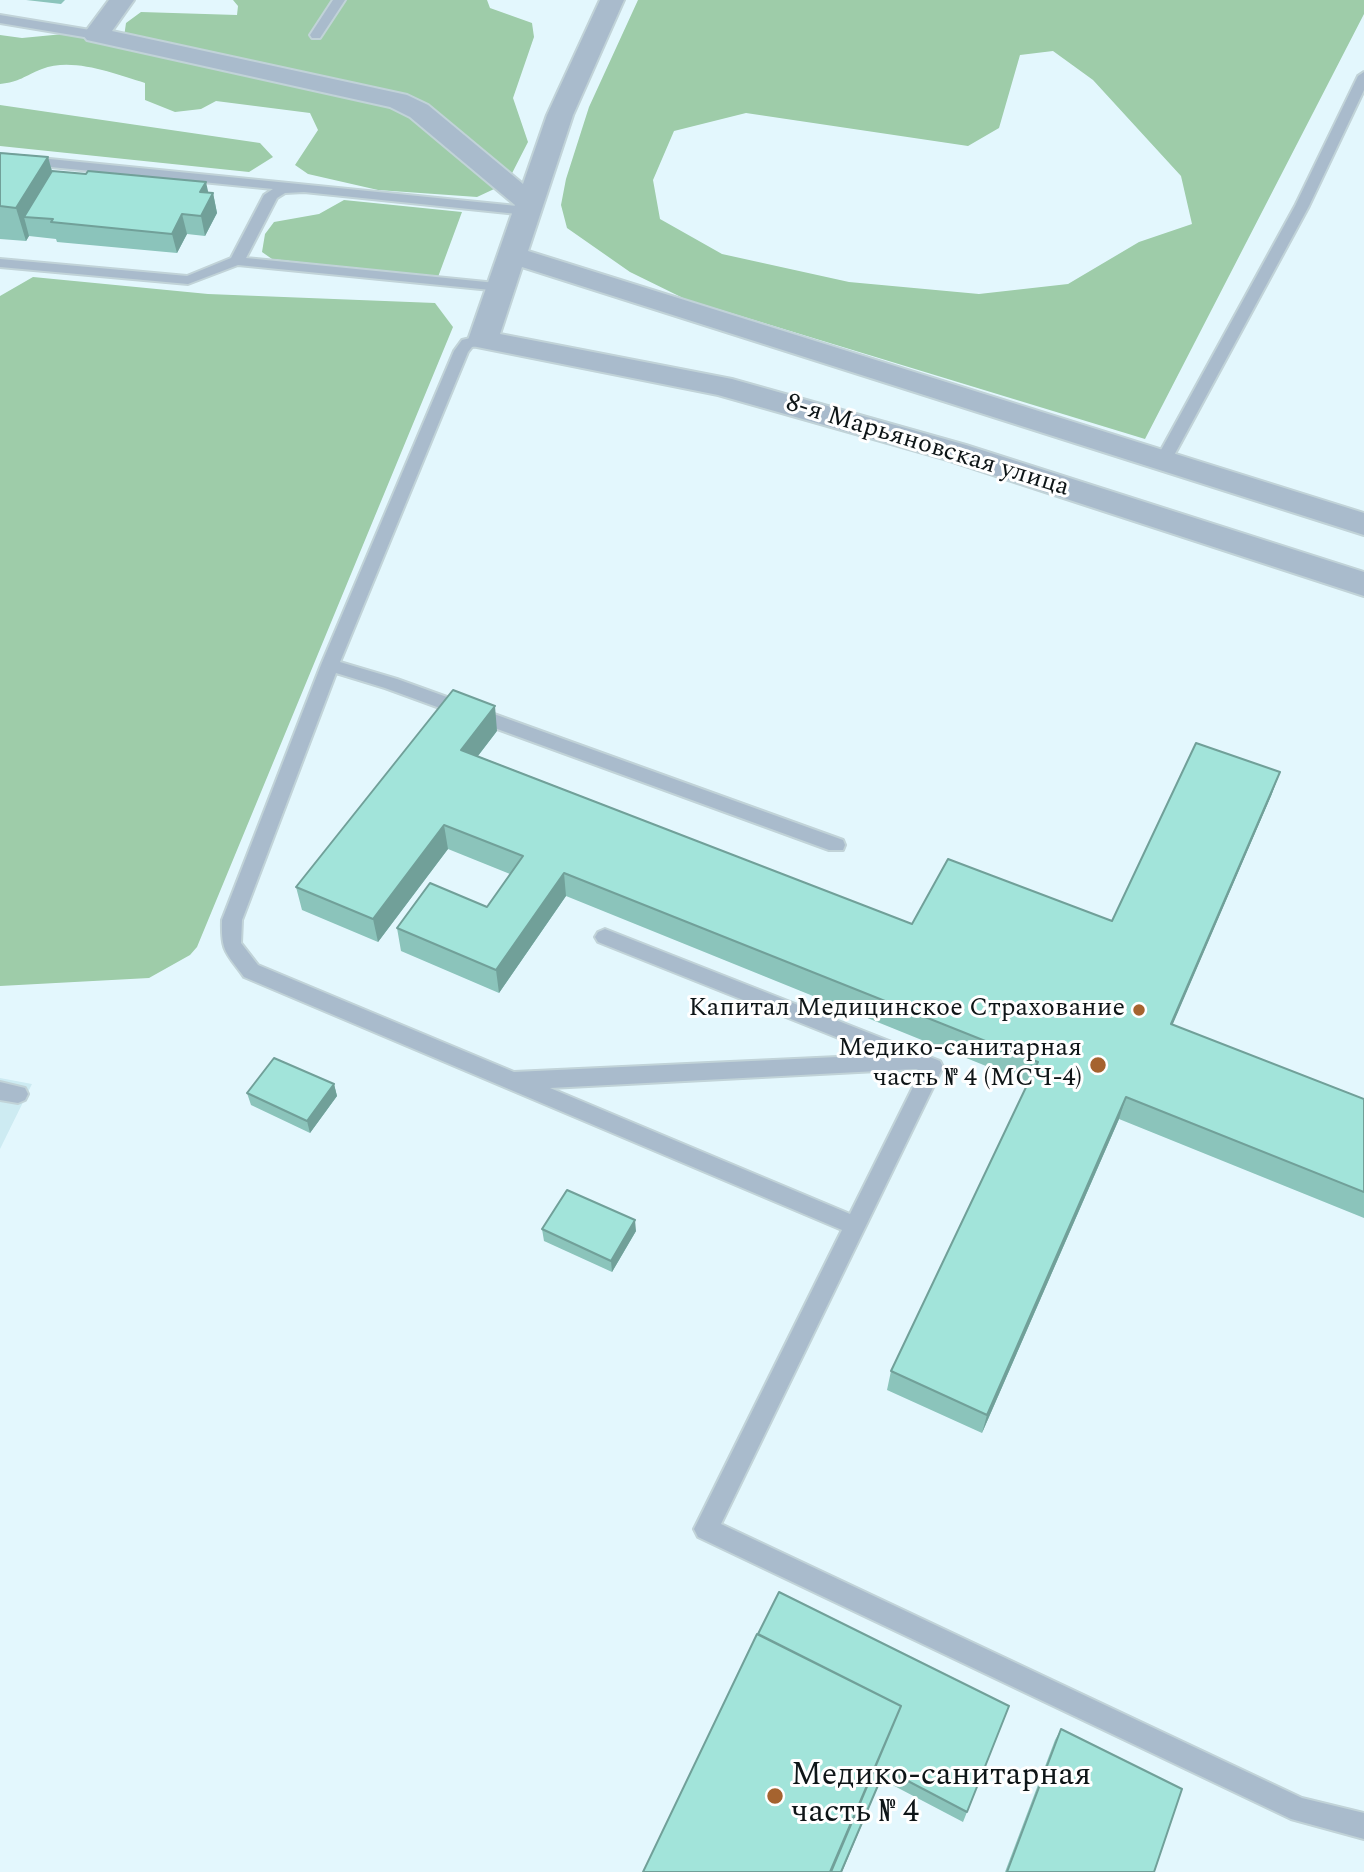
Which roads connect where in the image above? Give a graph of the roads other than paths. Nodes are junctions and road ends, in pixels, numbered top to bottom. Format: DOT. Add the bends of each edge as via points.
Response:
graph roads {
  1 [pos="122,0"];
  2 [pos="339,0"];
  3 [pos="612,0"];
  4 [pos="0,19"];
  5 [pos="96,35"];
  6 [pos="316,35"];
  7 [pos="1364,76"];
  8 [pos="0,158"];
  9 [pos="304,188"];
  10 [pos="528,207"];
  11 [pos="512,255"];
  12 [pos="237,261"];
  13 [pos="0,263"];
  14 [pos="500,287"];
  15 [pos="482,340"];
  16 [pos="1163,461"];
  17 [pos="1364,524"];
  18 [pos="1364,584"];
  19 [pos="330,665"];
  20 [pos="836,845"];
  21 [pos="604,937"];
  22 [pos="919,1061"];
  23 [pos="513,1081"];
  24 [pos="855,1226"];
  25 [pos="1364,1826"];
  1 -- 5 [label="street"];
  2 -- 6 [label="lane"];
  3 -- 10 [label="street" via="559,115"];
  4 -- 5 [label="lane"];
  5 -- 10 [label="street" via="398,101 419,111"];
  7 -- 16 [label="lane" via="1302,206"];
  8 -- 9 [label="lane"];
  9 -- 10 [label="lane"];
  9 -- 12 [label="lane" via="282,189 271,195"];
  10 -- 11 [label="street"];
  11 -- 14 [label="street"];
  11 -- 16 [label="street"];
  12 -- 13 [label="lane" via="188,280"];
  12 -- 14 [label="lane"];
  14 -- 15 [label="street"];
  15 -- 18 [label="street, 8-я Марьяновская улица" via="721,386 955,452"];
  15 -- 19 [label="lane" via="467,343 461,351"];
  16 -- 17 [label="street"];
  19 -- 20 [label="lane"];
  19 -- 23 [label="lane" via="232,920 231,945 251,971"];
  21 -- 22 [label="lane"];
  22 -- 23 [label="lane"];
  22 -- 24 [label="lane" via="933,1067"];
  23 -- 24 [label="lane"];
  24 -- 25 [label="lane" via="706,1528 1300,1811"];
}
